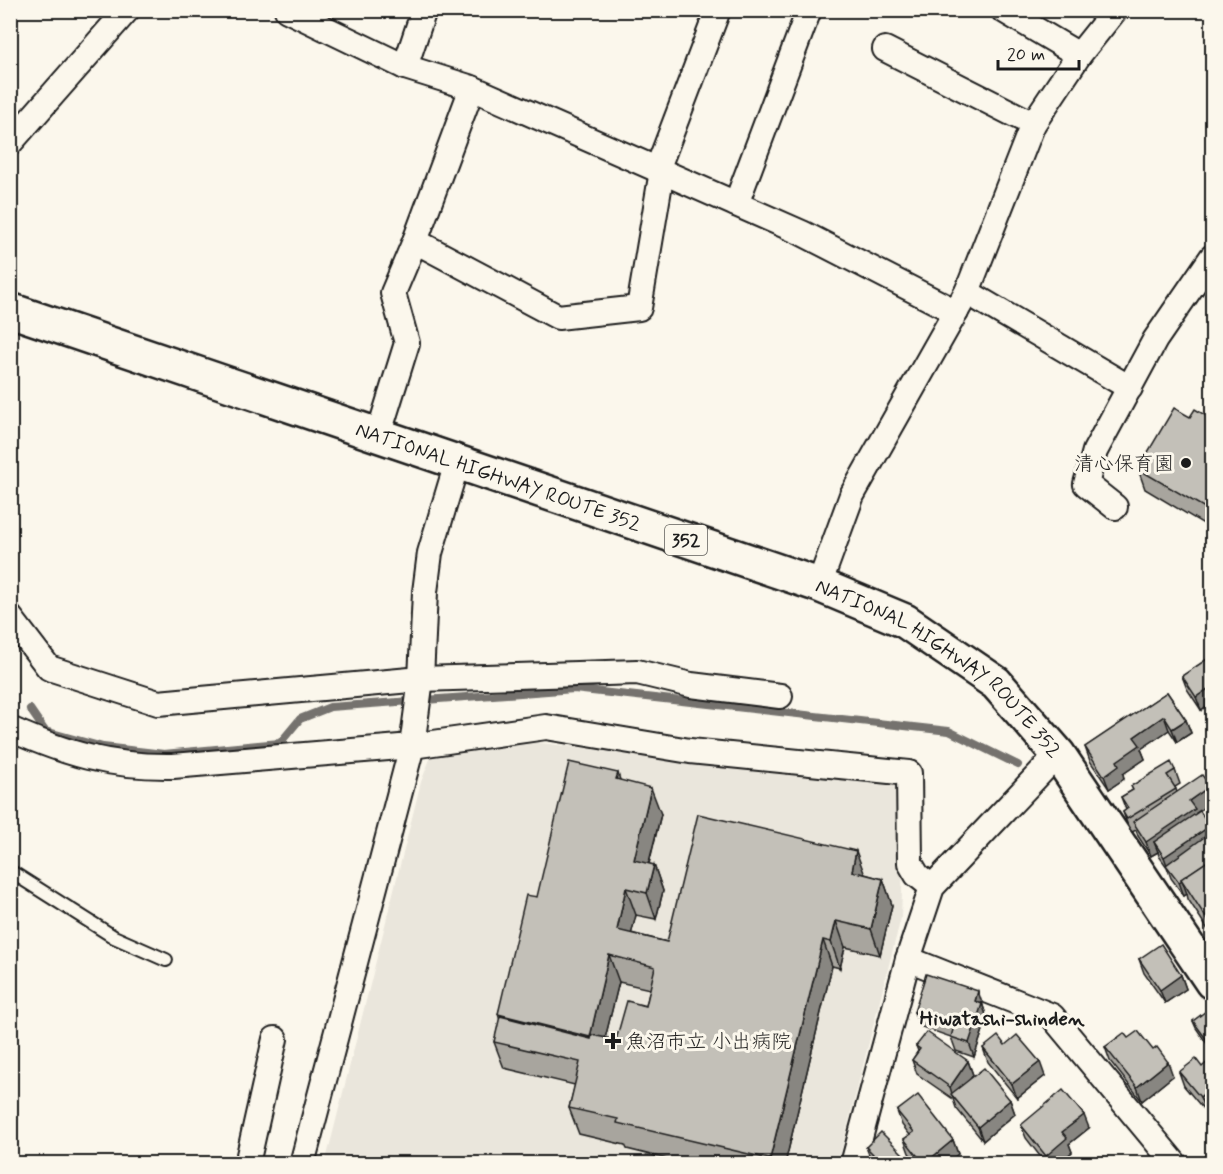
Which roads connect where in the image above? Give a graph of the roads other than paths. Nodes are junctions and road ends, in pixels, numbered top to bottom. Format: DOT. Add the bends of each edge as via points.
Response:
graph roads {
  1 [pos="127,10"];
  2 [pos="287,10"];
  3 [pos="424,10"];
  4 [pos="718,10"];
  5 [pos="809,10"];
  6 [pos="1003,10"];
  7 [pos="1115,10"];
  8 [pos="885,49"];
  9 [pos="1079,55"];
  10 [pos="405,67"];
  11 [pos="472,88"];
  12 [pos="1033,124"];
  13 [pos="10,143"];
  14 [pos="660,171"];
  15 [pos="736,204"];
  16 [pos="415,241"];
  17 [pos="1212,257"];
  18 [pos="961,302"];
  19 [pos="10,310"];
  20 [pos="1130,388"];
  21 [pos="378,436"];
  22 [pos="457,463"];
  23 [pos="1115,507"];
  24 [pos="819,585"];
  25 [pos="10,617"];
  26 [pos="419,691"];
  27 [pos="780,696"];
  28 [pos="10,729"];
  29 [pos="412,746"];
  30 [pos="1058,754"];
  31 [pos="10,871"];
  32 [pos="932,887"];
  33 [pos="908,959"];
  34 [pos="166,960"];
  35 [pos="1212,982"];
  36 [pos="275,1039"];
  37 [pos="247,1164"];
  38 [pos="302,1164"];
  39 [pos="853,1164"];
  40 [pos="1175,1164"];
  1 -- 13 [label="street"];
  2 -- 10 [label="street"];
  3 -- 10 [label="street"];
  4 -- 14 [label="street"];
  5 -- 15 [label="street"];
  6 -- 9 [label="street"];
  7 -- 9 [label="street"];
  8 -- 12 [label="street"];
  9 -- 12 [label="street"];
  10 -- 11 [label="street"];
  11 -- 14 [label="street"];
  11 -- 16 [label="street"];
  12 -- 18 [label="street"];
  14 -- 15 [label="street"];
  14 -- 16 [label="street" via="639,308 558,317"];
  15 -- 18 [label="street"];
  16 -- 21 [label="street" via="393,293 407,344"];
  17 -- 20 [label="street" via="1155,340"];
  18 -- 20 [label="street"];
  18 -- 24 [label="street" via="852,495"];
  19 -- 21 [label="highway, NATIONAL HIGHWAY ROUTE 352 / 352"];
  20 -- 23 [label="street" via="1095,451 1086,484"];
  21 -- 22 [label="highway, NATIONAL HIGHWAY ROUTE 352 / 352"];
  22 -- 24 [label="highway, NATIONAL HIGHWAY ROUTE 352 / 352"];
  22 -- 26 [label="street" via="430,553"];
  24 -- 30 [label="highway, NATIONAL HIGHWAY ROUTE 352 / 352" via="905,621 996,682"];
  25 -- 26 [label="street" via="49,668 158,703"];
  26 -- 27 [label="street" via="638,672 691,685"];
  26 -- 29 [label="street"];
  28 -- 29 [label="street" via="74,755 134,767"];
  29 -- 32 [label="street" via="546,727 690,752 909,773 910,863"];
  29 -- 38 [label="street"];
  30 -- 32 [label="street"];
  30 -- 35 [label="highway, NATIONAL HIGHWAY ROUTE 352 / 352"];
  31 -- 34 [label="lane" via="114,937"];
  32 -- 33 [label="street"];
  33 -- 39 [label="street"];
  33 -- 40 [label="street" via="1052,1016"];
  36 -- 37 [label="street"];
}
